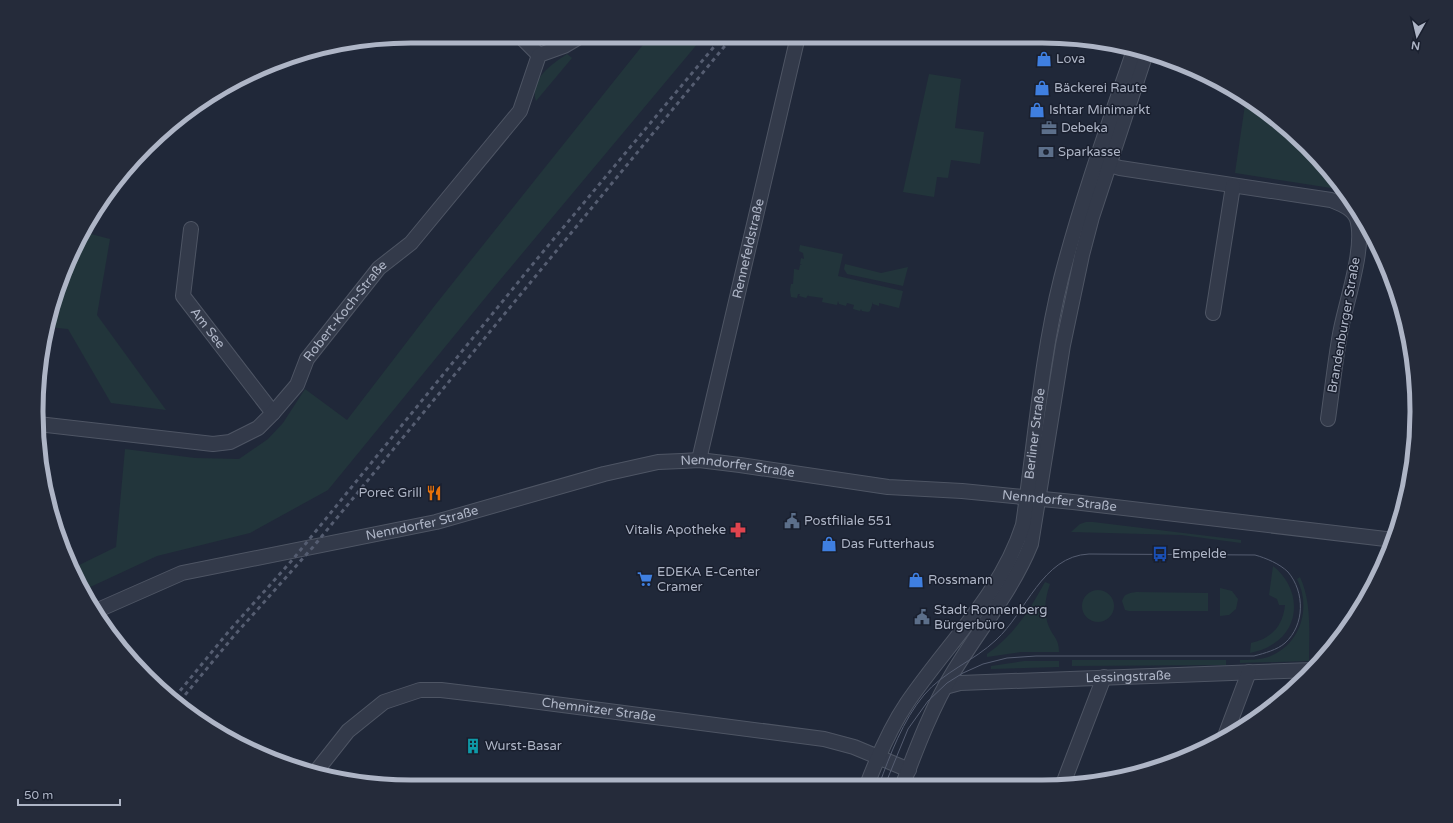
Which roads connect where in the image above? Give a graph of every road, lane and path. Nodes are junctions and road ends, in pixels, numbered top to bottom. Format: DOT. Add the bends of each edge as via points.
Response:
graph roads {
  1 [pos="527,43"];
  2 [pos="569,43"];
  3 [pos="796,43"];
  4 [pos="539,55"];
  5 [pos="1133,55"];
  6 [pos="1144,58"];
  7 [pos="1102,162"];
  8 [pos="1233,186"];
  9 [pos="1349,208"];
  10 [pos="1357,222"];
  11 [pos="191,229"];
  12 [pos="1213,313"];
  13 [pos="273,413"];
  14 [pos="1328,419"];
  15 [pos="44,425"];
  16 [pos="699,460"];
  17 [pos="1032,498"];
  18 [pos="1387,539"];
  19 [pos="100,609"];
  20 [pos="1304,670"];
  21 [pos="1249,672"];
  22 [pos="1104,677"];
  23 [pos="945,687"];
  24 [pos="1227,730"];
  25 [pos="878,756"];
  26 [pos="319,768"];
  27 [pos="909,770"];
  28 [pos="1065,779"];
  29 [pos="869,780"];
  30 [pos="905,780"];
  1 -- 4 [label="street"];
  2 -- 4 [label="street"];
  3 -- 16 [label="street, Rennefeldstraße"];
  4 -- 13 [label="street, Robert-Koch-Straße" via="520,111 411,243 379,268 307,359 297,385"];
  5 -- 7 [label="street, Berliner Straße"];
  6 -- 7 [label="street, Berliner Straße"];
  7 -- 8 [label="street, Brandenburger Straße" via="1120,168"];
  7 -- 17 [label="street, Berliner Straße" via="1061,279 1046,354"];
  8 -- 9 [label="street, Brandenburger Straße" via="1331,200"];
  8 -- 12 [label="street"];
  10 -- 14 [label="street, Brandenburger Straße" via="1359,234 1351,290 1340,333"];
  11 -- 13 [label="street, Am See" via="183,296"];
  13 -- 15 [label="street, Robert-Koch-Straße" via="258,428 230,442 213,444"];
  16 -- 17 [label="street, Nenndorfer Straße" via="888,486"];
  16 -- 19 [label="street, Nenndorfer Straße" via="658,462 604,474 436,522 182,573"];
  17 -- 18 [label="street, Nenndorfer Straße"];
  17 -- 23 [label="street, Berliner Straße" via="1031,544 1021,567"];
  17 -- 25 [label="street, Berliner Straße" via="1007,564 973,616 907,703"];
  20 -- 21 [label="street, Lessingstraße"];
  21 -- 22 [label="street, Lessingstraße"];
  21 -- 24 [label="street"];
  22 -- 23 [label="street, Lessingstraße" via="960,683"];
  22 -- 28 [label="street"];
  23 -- 27 [label="street, Berliner Straße"];
  25 -- 26 [label="street, Chemnitzer Straße" via="824,739 516,699 420,690 384,702 348,731"];
  25 -- 27 [label="street, Chemnitzer Straße"];
  25 -- 29 [label="street, Berliner Straße"];
  27 -- 30 [label="street, Berliner Straße"];
}
